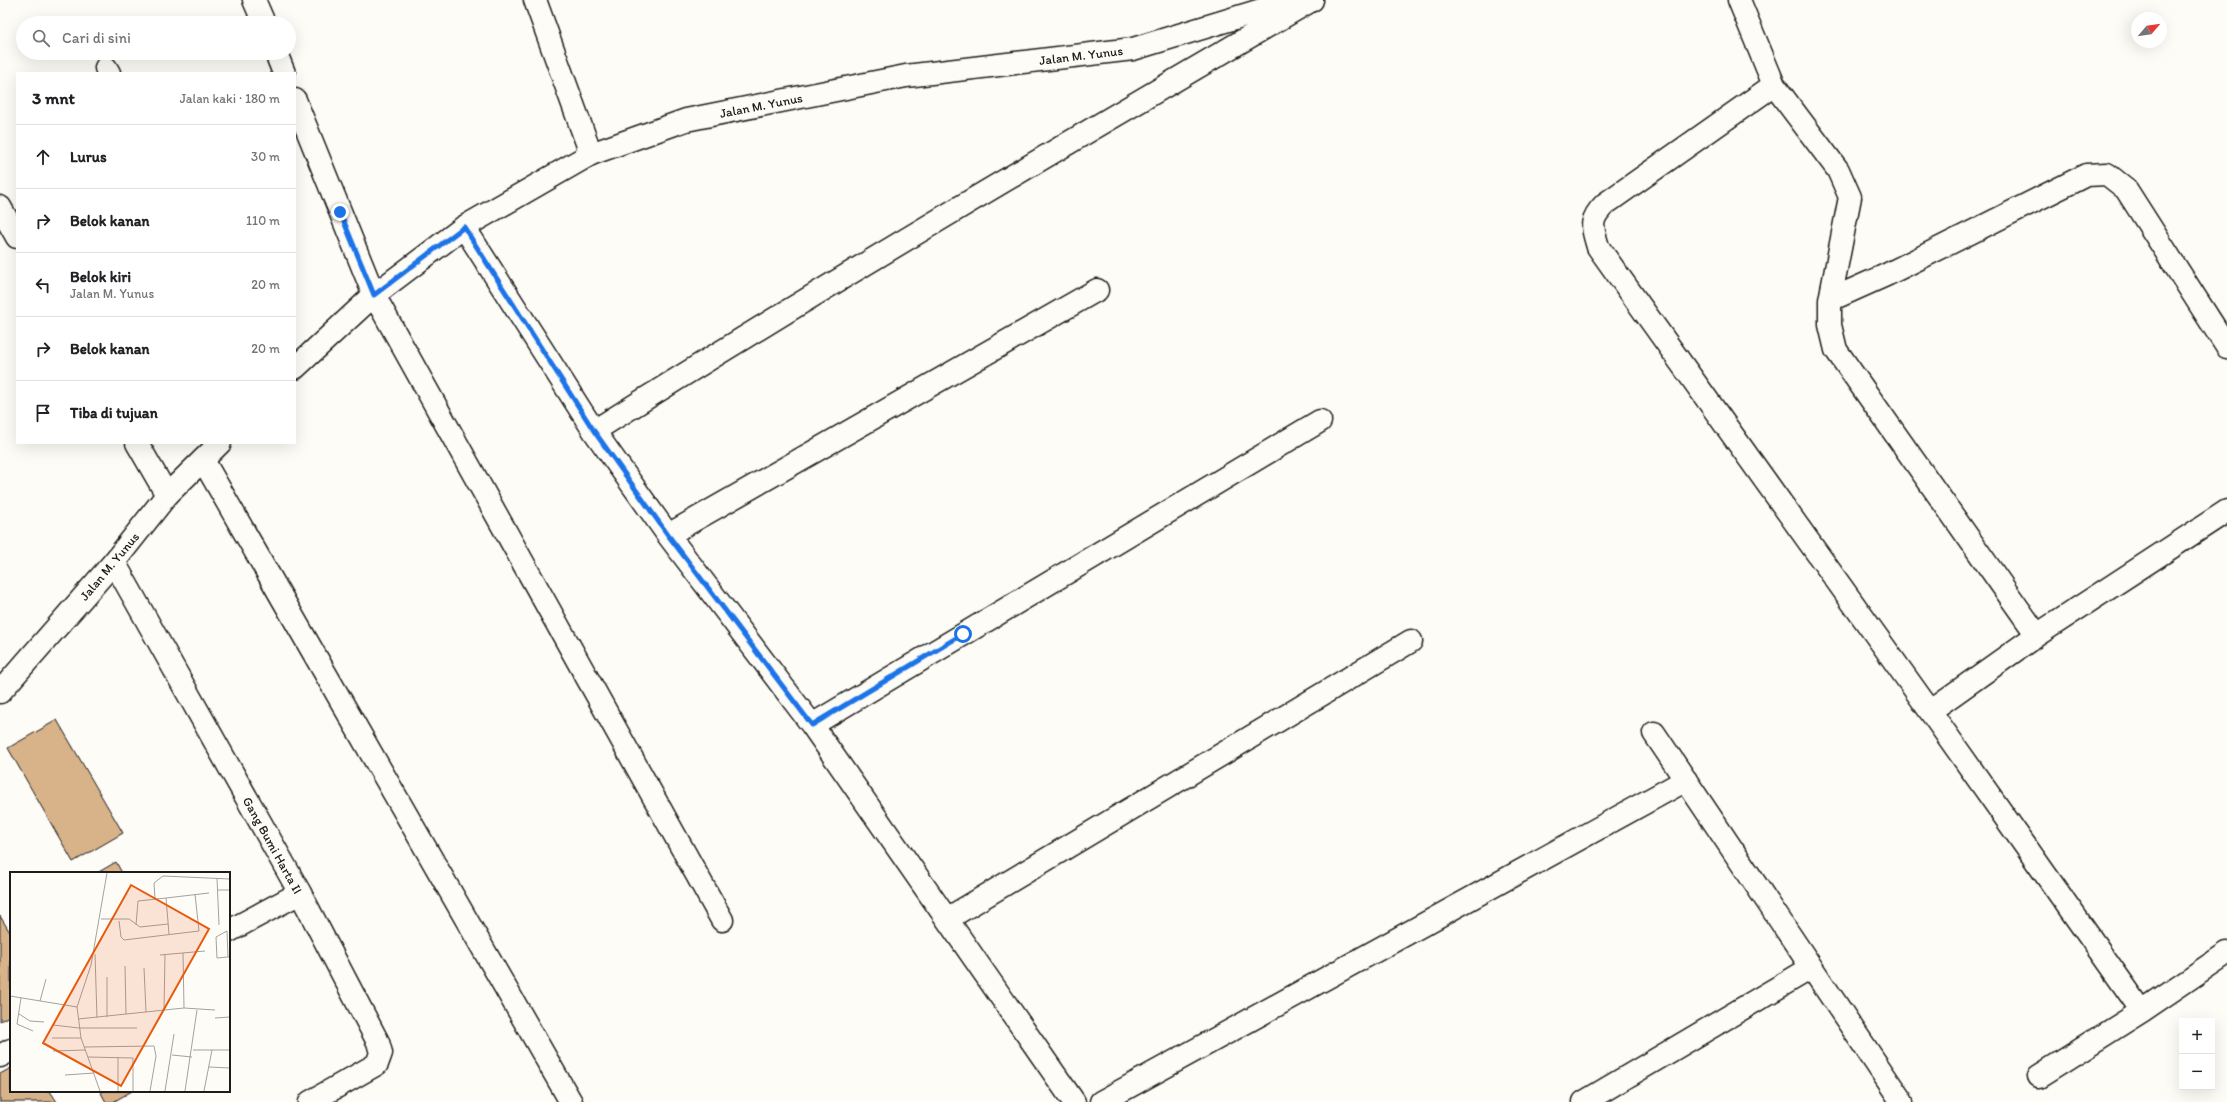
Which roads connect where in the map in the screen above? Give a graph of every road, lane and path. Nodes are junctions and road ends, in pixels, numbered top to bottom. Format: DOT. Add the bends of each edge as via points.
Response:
graph roads {
  1 [pos="254,0"];
  2 [pos="535,0"];
  3 [pos="1294,0"];
  4 [pos="1312,0"];
  5 [pos="1739,0"];
  6 [pos="261,16"];
  7 [pos="279,60"];
  8 [pos="284,72"];
  9 [pos="1774,85"];
  10 [pos="296,102"];
  11 [pos="591,154"];
  12 [pos="0,207"];
  13 [pos="464,227"];
  14 [pos="16,235"];
  15 [pos="1097,290"];
  16 [pos="374,295"];
  17 [pos="1830,300"];
  18 [pos="2227,347"];
  19 [pos="296,367"];
  20 [pos="1320,420"];
  21 [pos="594,431"];
  22 [pos="138,444"];
  23 [pos="219,444"];
  24 [pos="203,460"];
  25 [pos="167,496"];
  26 [pos="2227,511"];
  27 [pos="668,535"];
  28 [pos="114,562"];
  29 [pos="2037,635"];
  30 [pos="1411,641"];
  31 [pos="0,692"];
  32 [pos="1930,710"];
  33 [pos="812,725"];
  34 [pos="1654,733"];
  35 [pos="1686,780"];
  36 [pos="300,893"];
  37 [pos="947,919"];
  38 [pos="722,920"];
  39 [pos="230,930"];
  40 [pos="2227,953"];
  41 [pos="1810,968"];
  42 [pos="2142,1011"];
  43 [pos="10,1051"];
  44 [pos="0,1056"];
  45 [pos="2039,1076"];
  46 [pos="310,1102"];
  47 [pos="571,1102"];
  48 [pos="1074,1102"];
  49 [pos="1100,1102"];
  50 [pos="1584,1102"];
  51 [pos="1902,1102"];
  1 -- 6 [label="street"];
  2 -- 11 [label="street"];
  3 -- 11 [label="street, Jalan M. Yunus" via="1133,49 906,76 686,120"];
  4 -- 21 [label="street" via="989,190"];
  5 -- 9 [label="street"];
  7 -- 8 [label="street"];
  9 -- 17 [label="street" via="1838,170 1846,183 1850,198"];
  9 -- 32 [label="street" via="1605,204 1594,215 1592,228 1598,247"];
  10 -- 16 [label="street"];
  11 -- 13 [label="street, Jalan M. Yunus"];
  12 -- 14 [label="street"];
  13 -- 16 [label="street, Jalan M. Yunus"];
  13 -- 21 [label="street"];
  15 -- 27 [label="street"];
  16 -- 19 [label="street, Jalan M. Yunus"];
  16 -- 38 [label="street"];
  17 -- 18 [label="street" via="1886,275 2086,175 2107,174 2126,189"];
  17 -- 29 [label="street" via="1830,325 1836,350"];
  20 -- 33 [label="street"];
  21 -- 27 [label="street"];
  22 -- 25 [label="street"];
  23 -- 24 [label="street, Jalan M. Yunus"];
  24 -- 25 [label="street, Jalan M. Yunus"];
  24 -- 47 [label="street"];
  25 -- 28 [label="street, Jalan M. Yunus"];
  26 -- 29 [label="street"];
  27 -- 33 [label="street"];
  28 -- 31 [label="street, Jalan M. Yunus"];
  28 -- 36 [label="street, Gang Bumi Harta II"];
  29 -- 32 [label="street"];
  30 -- 37 [label="street"];
  32 -- 42 [label="street"];
  33 -- 37 [label="street"];
  34 -- 35 [label="street"];
  35 -- 41 [label="street"];
  35 -- 49 [label="street"];
  36 -- 39 [label="street"];
  36 -- 46 [label="street, Gang Bumi Harta II" via="378,1042 381,1053 373,1068"];
  37 -- 48 [label="street"];
  40 -- 42 [label="street"];
  41 -- 50 [label="street"];
  41 -- 51 [label="street"];
  42 -- 45 [label="street"];
  43 -- 44 [label="street"];
}
